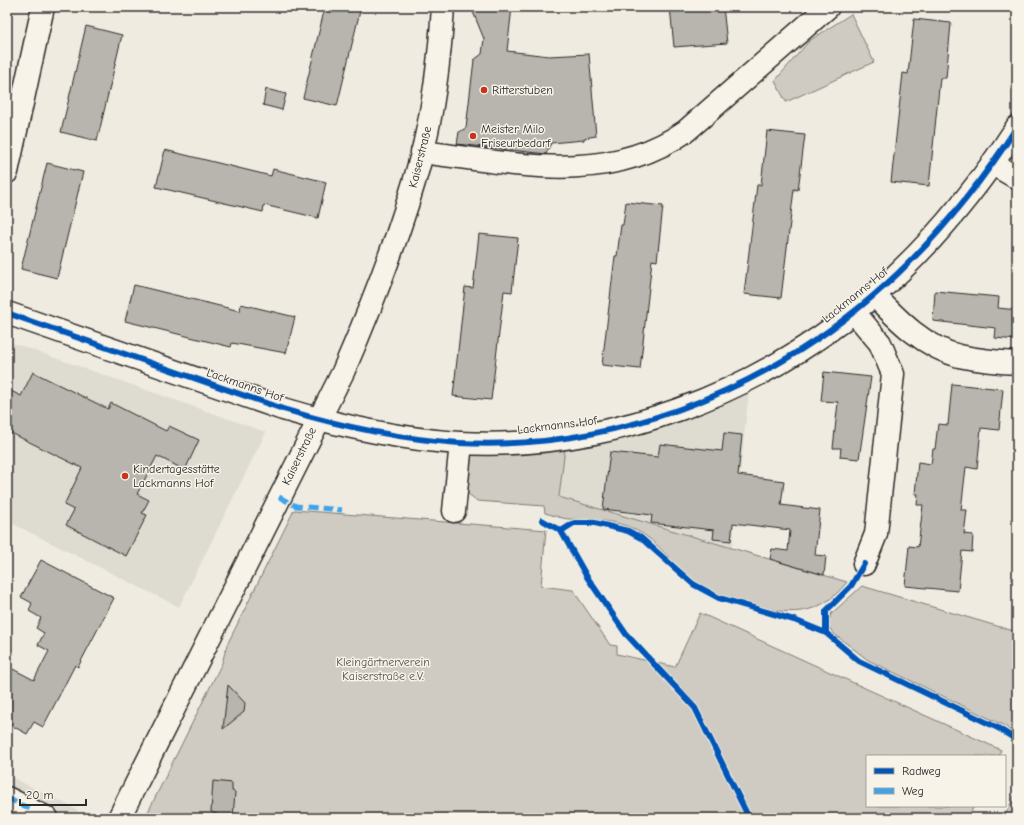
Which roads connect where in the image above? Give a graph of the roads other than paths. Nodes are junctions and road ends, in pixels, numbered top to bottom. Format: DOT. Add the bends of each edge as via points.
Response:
graph roads {
  1 [pos="43,7"];
  2 [pos="444,7"];
  3 [pos="828,7"];
  4 [pos="1017,127"];
  5 [pos="422,152"];
  6 [pos="993,164"];
  7 [pos="7,172"];
  8 [pos="1017,178"];
  9 [pos="874,295"];
  10 [pos="854,312"];
  11 [pos="7,313"];
  12 [pos="1017,363"];
  13 [pos="318,420"];
  14 [pos="461,443"];
  15 [pos="454,511"];
  16 [pos="864,564"];
  17 [pos="7,798"];
  18 [pos="39,814"];
  19 [pos="119,818"];
  1 -- 7 [label="street"];
  2 -- 5 [label="street, Kaiserstraße" via="432,103"];
  3 -- 5 [label="street" via="686,131 647,152 581,168 547,168"];
  4 -- 6 [label="street, Lackmanns Hof"];
  5 -- 13 [label="street, Kaiserstraße" via="399,231 372,305 343,372"];
  6 -- 8 [label="street"];
  6 -- 9 [label="street, Lackmanns Hof" via="928,242"];
  9 -- 10 [label="street, Lackmanns Hof"];
  9 -- 12 [label="street, Lackmanns Hof" via="914,333 938,348 965,357"];
  10 -- 14 [label="street, Lackmanns Hof" via="799,352 728,390 670,413 640,422 565,437"];
  10 -- 16 [label="street, Lackmanns Hof" via="880,343 893,374 876,534"];
  11 -- 13 [label="street, Lackmanns Hof"];
  13 -- 14 [label="street, Lackmanns Hof" via="378,433"];
  13 -- 19 [label="street, Kaiserstraße"];
  14 -- 15 [label="street"];
  17 -- 18 [label="street"];
}
